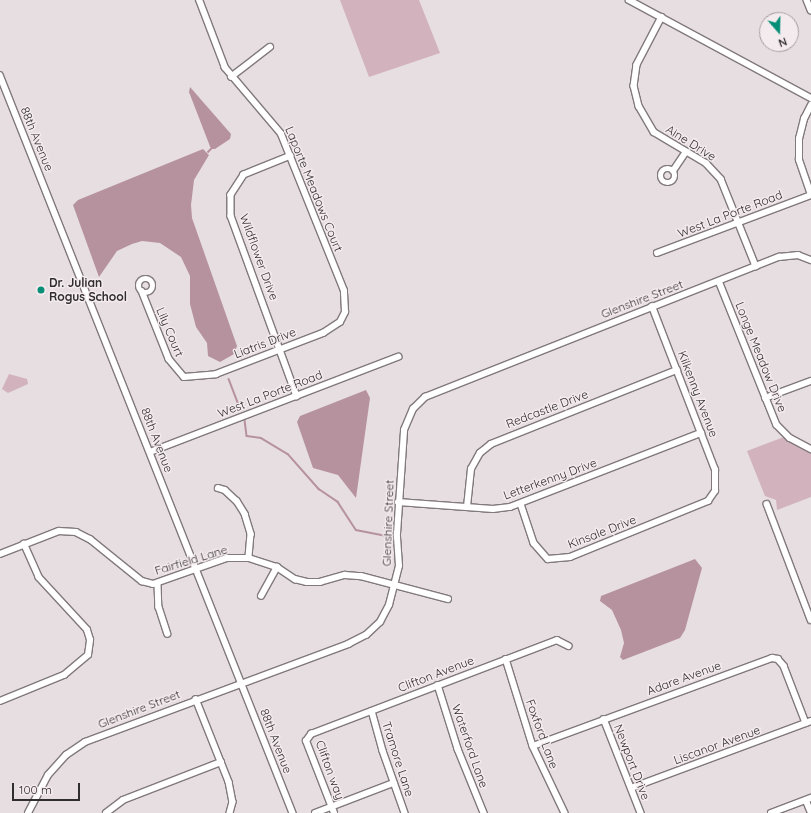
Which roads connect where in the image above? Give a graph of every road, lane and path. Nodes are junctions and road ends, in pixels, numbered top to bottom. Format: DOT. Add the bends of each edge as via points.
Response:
graph roads {
  1 [pos="198,0"];
  2 [pos="629,0"];
  3 [pos="807,0"];
  4 [pos="811,10"];
  5 [pos="662,17"];
  6 [pos="270,47"];
  7 [pos="0,75"];
  8 [pos="231,77"];
  9 [pos="811,98"];
  10 [pos="811,105"];
  11 [pos="686,152"];
  12 [pos="291,156"];
  13 [pos="673,171"];
  14 [pos="811,195"];
  15 [pos="739,222"];
  16 [pos="657,253"];
  17 [pos="811,260"];
  18 [pos="756,266"];
  19 [pos="719,280"];
  20 [pos="142,291"];
  21 [pos="652,306"];
  22 [pos="345,312"];
  23 [pos="279,349"];
  24 [pos="398,357"];
  25 [pos="677,370"];
  26 [pos="184,377"];
  27 [pos="811,380"];
  28 [pos="297,396"];
  29 [pos="765,398"];
  30 [pos="701,433"];
  31 [pos="811,449"];
  32 [pos="150,452"];
  33 [pos="218,488"];
  34 [pos="715,491"];
  35 [pos="398,502"];
  36 [pos="521,504"];
  37 [pos="767,504"];
  38 [pos="467,507"];
  39 [pos="24,544"];
  40 [pos="0,554"];
  41 [pos="249,558"];
  42 [pos="277,567"];
  43 [pos="196,570"];
  44 [pos="158,584"];
  45 [pos="395,585"];
  46 [pos="261,596"];
  47 [pos="448,599"];
  48 [pos="810,612"];
  49 [pos="811,620"];
  50 [pos="168,634"];
  51 [pos="569,646"];
  52 [pos="506,659"];
  53 [pos="242,683"];
  54 [pos="438,685"];
  55 [pos="196,699"];
  56 [pos="0,701"];
  57 [pos="372,711"];
  58 [pos="604,719"];
  59 [pos="808,722"];
  60 [pos="311,734"];
  61 [pos="533,746"];
  62 [pos="221,762"];
  63 [pos="393,783"];
  64 [pos="631,788"];
  65 [pos="808,799"];
  66 [pos="332,807"];
  67 [pos="811,812"];
  68 [pos="28,813"];
  69 [pos="106,813"];
  70 [pos="230,813"];
  71 [pos="293,813"];
  72 [pos="315,813"];
  73 [pos="334,813"];
  74 [pos="405,813"];
  75 [pos="484,813"];
  76 [pos="565,813"];
  77 [pos="641,813"];
  78 [pos="771,813"];
  1 -- 8 [label="street, Laporte Meadows Court"];
  2 -- 5 [label="street"];
  3 -- 4 [label="street"];
  5 -- 9 [label="street"];
  5 -- 11 [label="street, Aine Drive" via="637,65 635,92 644,117 654,132"];
  6 -- 8 [label="street"];
  7 -- 32 [label="street, 88th Avenue"];
  8 -- 12 [label="street, Laporte Meadows Court" via="277,128"];
  10 -- 14 [label="street" via="799,139 799,160"];
  11 -- 13 [label="street"];
  11 -- 15 [label="street, Aine Drive" via="706,163 716,173"];
  12 -- 22 [label="street, Laporte Meadows Court" via="344,291"];
  12 -- 23 [label="street, Wildflower Drive" via="244,175 231,195 231,216 251,265"];
  14 -- 15 [label="street, West La Porte Road"];
  15 -- 16 [label="street, West La Porte Road"];
  15 -- 18 [label="street, Aine Drive"];
  17 -- 18 [label="street, Glenshire Street" via="798,255 779,257"];
  18 -- 19 [label="street, Glenshire Street"];
  19 -- 21 [label="street, Glenshire Street"];
  19 -- 29 [label="street, Longe Meadow Drive"];
  20 -- 26 [label="street, Lily Court" via="169,359"];
  21 -- 25 [label="street, Kilkenny Avenue"];
  21 -- 35 [label="street, Glenshire Street" via="425,397 413,409 404,430"];
  22 -- 23 [label="street, Liatris Drive" via="340,322 332,328"];
  23 -- 26 [label="street, Liatris Drive" via="210,375"];
  23 -- 28 [label="street, Wildflower Drive"];
  24 -- 28 [label="street, West La Porte Road"];
  25 -- 30 [label="street, Kilkenny Avenue"];
  25 -- 38 [label="street, Redcastle Drive" via="491,444 480,453 471,469"];
  27 -- 29 [label="street"];
  28 -- 32 [label="street, West La Porte Road"];
  29 -- 31 [label="street, Longe Meadow Drive" via="777,425 790,438"];
  30 -- 34 [label="street, Kilkenny Avenue" via="715,470"];
  30 -- 36 [label="street, Letterkenny Drive"];
  32 -- 43 [label="street, 88th Avenue"];
  33 -- 41 [label="street" via="225,490 237,501 245,514 251,534"];
  34 -- 36 [label="street, Kinsale Drive" via="708,502 699,507 570,557 548,559 534,542"];
  35 -- 38 [label="street, Letterkenny Drive"];
  35 -- 45 [label="street, Glenshire Street" via="399,562"];
  36 -- 38 [label="street, Letterkenny Drive" via="500,509"];
  37 -- 48 [label="street"];
  39 -- 40 [label="street, Fairfield Lane"];
  39 -- 44 [label="street, Fairfield Lane" via="59,531 76,532 90,539 142,581"];
  39 -- 56 [label="street" via="39,578 87,630 90,640 88,655 64,675"];
  41 -- 42 [label="street, Fairfield Lane"];
  41 -- 43 [label="street, Fairfield Lane" via="227,558"];
  42 -- 45 [label="street, Fairfield Lane" via="295,579 307,582 320,582 345,575"];
  42 -- 46 [label="street"];
  43 -- 44 [label="street, Fairfield Lane"];
  43 -- 53 [label="street, 88th Avenue"];
  44 -- 50 [label="street" via="159,607"];
  45 -- 47 [label="street, Fairfield Lane"];
  45 -- 53 [label="street, Glenshire Street" via="380,622 366,635 282,670"];
  48 -- 49 [label="street"];
  51 -- 52 [label="street, Clifton Avenue" via="557,640"];
  52 -- 54 [label="street, Clifton Avenue"];
  52 -- 61 [label="street, Foxford Lane"];
  53 -- 55 [label="street, Glenshire Street"];
  53 -- 71 [label="street, 88th Avenue"];
  54 -- 57 [label="street, Clifton Avenue"];
  54 -- 75 [label="street, Waterford Lane" via="458,749"];
  55 -- 62 [label="street"];
  55 -- 68 [label="street, Glenshire Street" via="104,733 66,755 48,775"];
  57 -- 60 [label="street, Clifton Avenue"];
  57 -- 63 [label="street, Tramore Lane"];
  58 -- 59 [label="street, Adare Avenue" via="772,658 778,659 784,666"];
  58 -- 61 [label="street, Adare Avenue"];
  58 -- 64 [label="street, Newport Drive"];
  59 -- 64 [label="street, Liscanor Avenue"];
  60 -- 66 [label="street, Clifton way" via="306,741"];
  61 -- 76 [label="street, Foxford Lane"];
  62 -- 69 [label="street" via="122,800"];
  62 -- 70 [label="street" via="233,802"];
  63 -- 66 [label="street"];
  63 -- 74 [label="street, Tramore Lane"];
  64 -- 77 [label="street, Newport Drive"];
  65 -- 67 [label="street"];
  65 -- 78 [label="street"];
  66 -- 72 [label="street"];
  66 -- 73 [label="street, Clifton way"];
}
